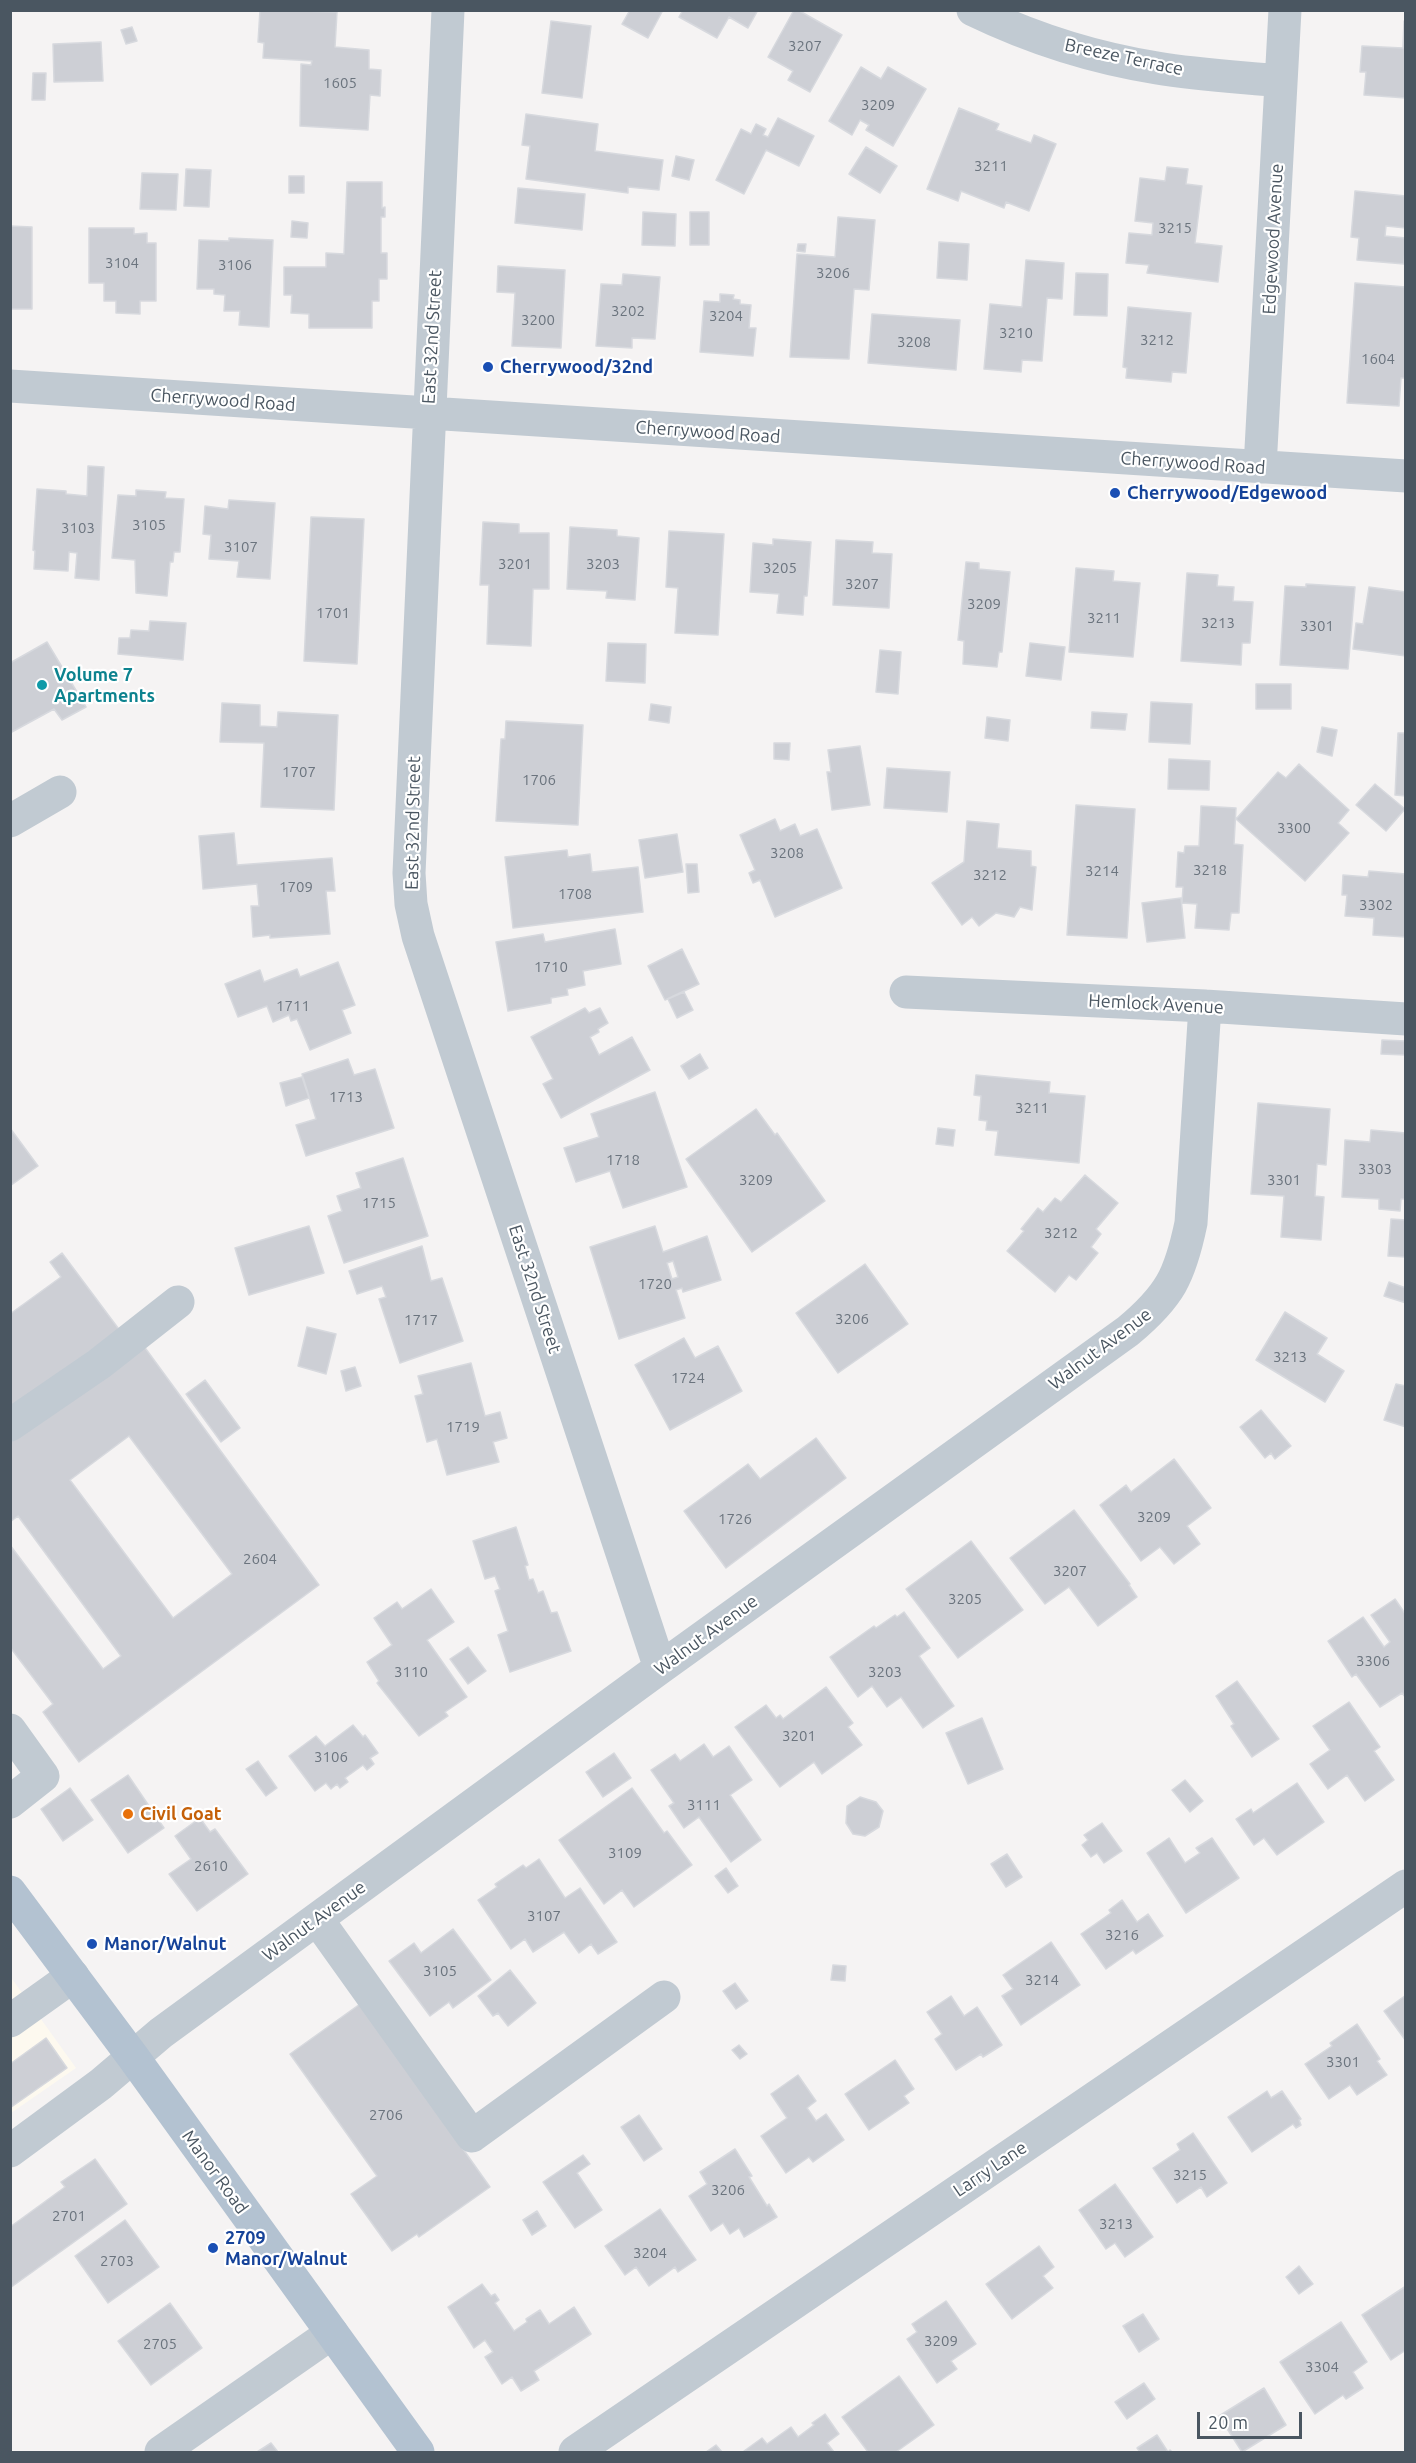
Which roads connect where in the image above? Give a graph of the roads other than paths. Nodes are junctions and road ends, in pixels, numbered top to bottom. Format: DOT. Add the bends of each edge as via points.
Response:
graph roads {
  1 [pos="448,10"];
  2 [pos="973,10"];
  3 [pos="1285,10"];
  4 [pos="1281,81"];
  5 [pos="10,386"];
  6 [pos="429,414"];
  7 [pos="1260,467"];
  8 [pos="1406,476"];
  9 [pos="60,792"];
  10 [pos="10,821"];
  11 [pos="906,992"];
  12 [pos="1205,1006"];
  13 [pos="1406,1019"];
  14 [pos="178,1302"];
  15 [pos="10,1425"];
  16 [pos="660,1668"];
  17 [pos="10,1731"];
  18 [pos="10,1802"];
  19 [pos="1406,1886"];
  20 [pos="10,1892"];
  21 [pos="317,1919"];
  22 [pos="73,1976"];
  23 [pos="664,1997"];
  24 [pos="10,2021"];
  25 [pos="133,2058"];
  26 [pos="10,2151"];
  27 [pos="332,2332"];
  28 [pos="161,2452"];
  29 [pos="418,2452"];
  30 [pos="575,2452"];
  1 -- 6 [label="street, East 32nd Street"];
  2 -- 4 [label="street, Breeze Terrace" via="1009,28 1158,68"];
  3 -- 4 [label="street, Edgewood Avenue"];
  4 -- 7 [label="street, Edgewood Avenue"];
  5 -- 6 [label="street, Cherrywood Road"];
  6 -- 7 [label="street, Cherrywood Road"];
  6 -- 16 [label="street, East 32nd Street" via="409,873 411,904 418,936"];
  7 -- 8 [label="street, Cherrywood Road"];
  9 -- 10 [label="street"];
  11 -- 12 [label="street, Hemlock Avenue"];
  12 -- 13 [label="street, Hemlock Avenue"];
  12 -- 16 [label="street, Walnut Avenue" via="1191,1223 1185,1254 1173,1284 1154,1310"];
  14 -- 15 [label="street" via="99,1364"];
  16 -- 21 [label="street, Walnut Avenue"];
  17 -- 18 [label="street" via="43,1776"];
  19 -- 30 [label="street, Larry Lane"];
  20 -- 22 [label="main road, Manor Road"];
  21 -- 23 [label="street" via="472,2136"];
  21 -- 25 [label="street, Walnut Avenue" via="161,2033"];
  22 -- 24 [label="street"];
  22 -- 25 [label="main road, Manor Road"];
  25 -- 26 [label="street, Walnut Avenue"];
  25 -- 27 [label="main road, Manor Road"];
  27 -- 28 [label="street"];
  27 -- 29 [label="main road, Manor Road"];
}
